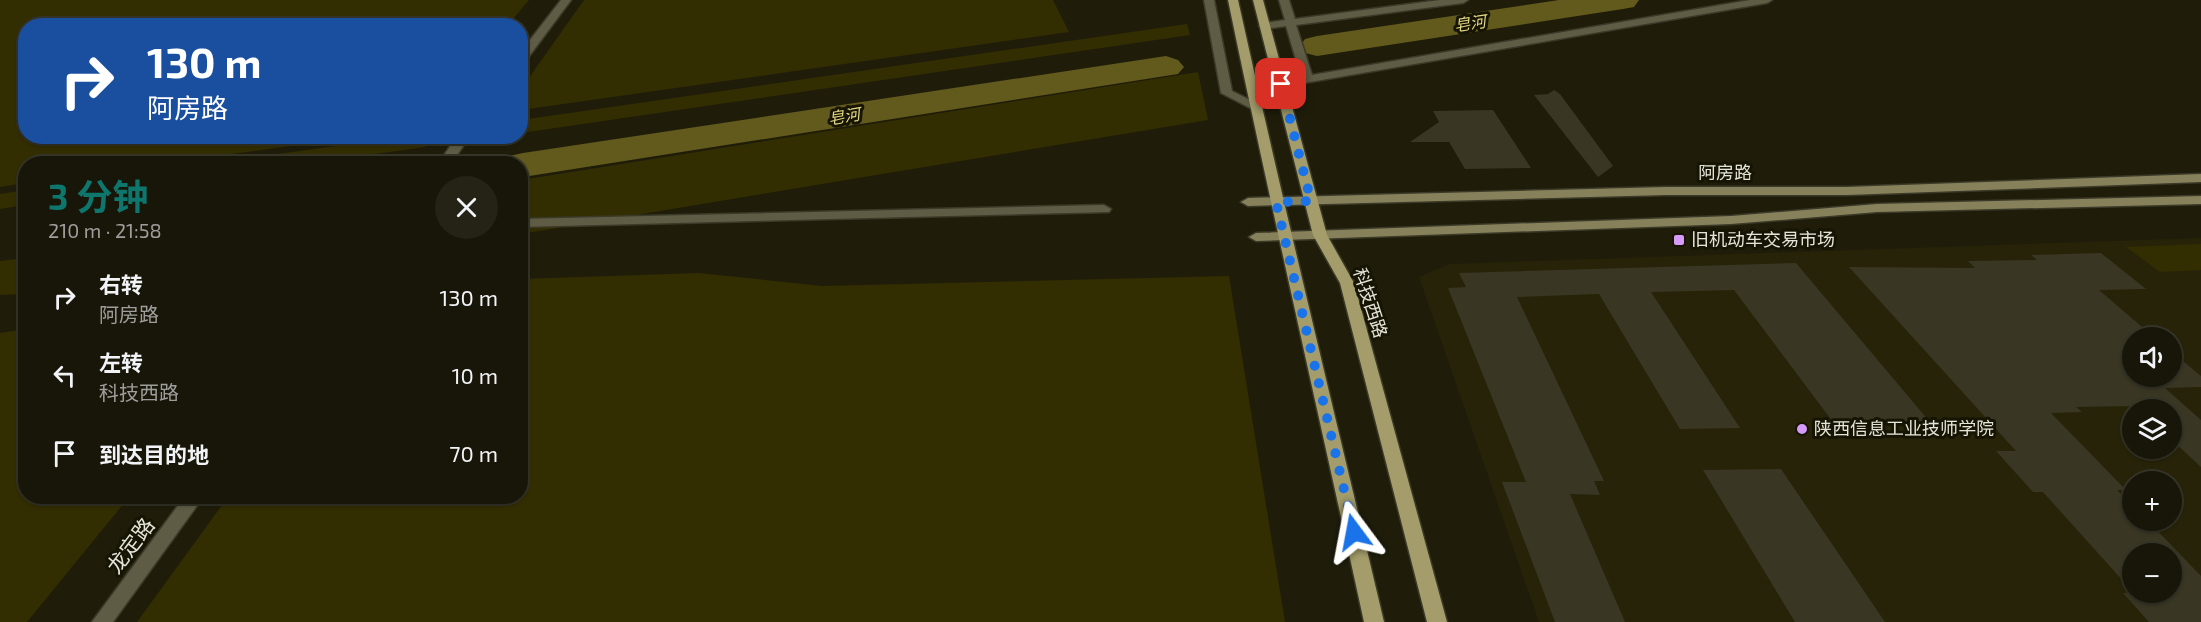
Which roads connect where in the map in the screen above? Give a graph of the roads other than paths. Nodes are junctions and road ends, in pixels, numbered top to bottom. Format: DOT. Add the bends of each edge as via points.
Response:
graph roads {
  1 [pos="566,0"];
  2 [pos="1209,0"];
  3 [pos="1233,0"];
  4 [pos="1257,0"];
  5 [pos="1284,0"];
  6 [pos="1463,0"];
  7 [pos="1767,0"];
  8 [pos="1291,23"];
  9 [pos="1264,27"];
  10 [pos="528,50"];
  11 [pos="1307,79"];
  12 [pos="1281,84"];
  13 [pos="1256,106"];
  14 [pos="2201,178"];
  15 [pos="2201,200"];
  16 [pos="1311,201"];
  17 [pos="1248,202"];
  18 [pos="1276,202"];
  19 [pos="1104,209"];
  20 [pos="528,223"];
  21 [pos="1284,236"];
  22 [pos="1320,236"];
  23 [pos="1256,237"];
  24 [pos="189,504"];
  25 [pos="102,622"];
  26 [pos="1374,622"];
  27 [pos="1437,622"];
  1 -- 10 [label="street"];
  2 -- 13 [label="street" via="1227,93"];
  3 -- 13 [label="main road"];
  4 -- 9 [label="main road, 科技西路"];
  5 -- 8 [label="street"];
  6 -- 8 [label="street"];
  7 -- 11 [label="street"];
  8 -- 9 [label="street"];
  8 -- 11 [label="street"];
  9 -- 12 [label="main road, 科技西路"];
  11 -- 12 [label="street"];
  12 -- 16 [label="main road, 科技西路"];
  13 -- 18 [label="main road"];
  14 -- 16 [label="main road, 阿房路" via="1847,191 1666,191"];
  15 -- 22 [label="main road" via="1878,208 1731,220"];
  16 -- 18 [label="main road, 阿房路"];
  16 -- 22 [label="main road, 科技西路"];
  17 -- 18 [label="main road, 阿房路"];
  18 -- 21 [label="main road"];
  19 -- 20 [label="street"];
  21 -- 22 [label="main road"];
  21 -- 23 [label="main road"];
  21 -- 26 [label="main road"];
  22 -- 27 [label="main road, 科技西路" via="1347,283"];
  24 -- 25 [label="street, 龙定路"];
}
